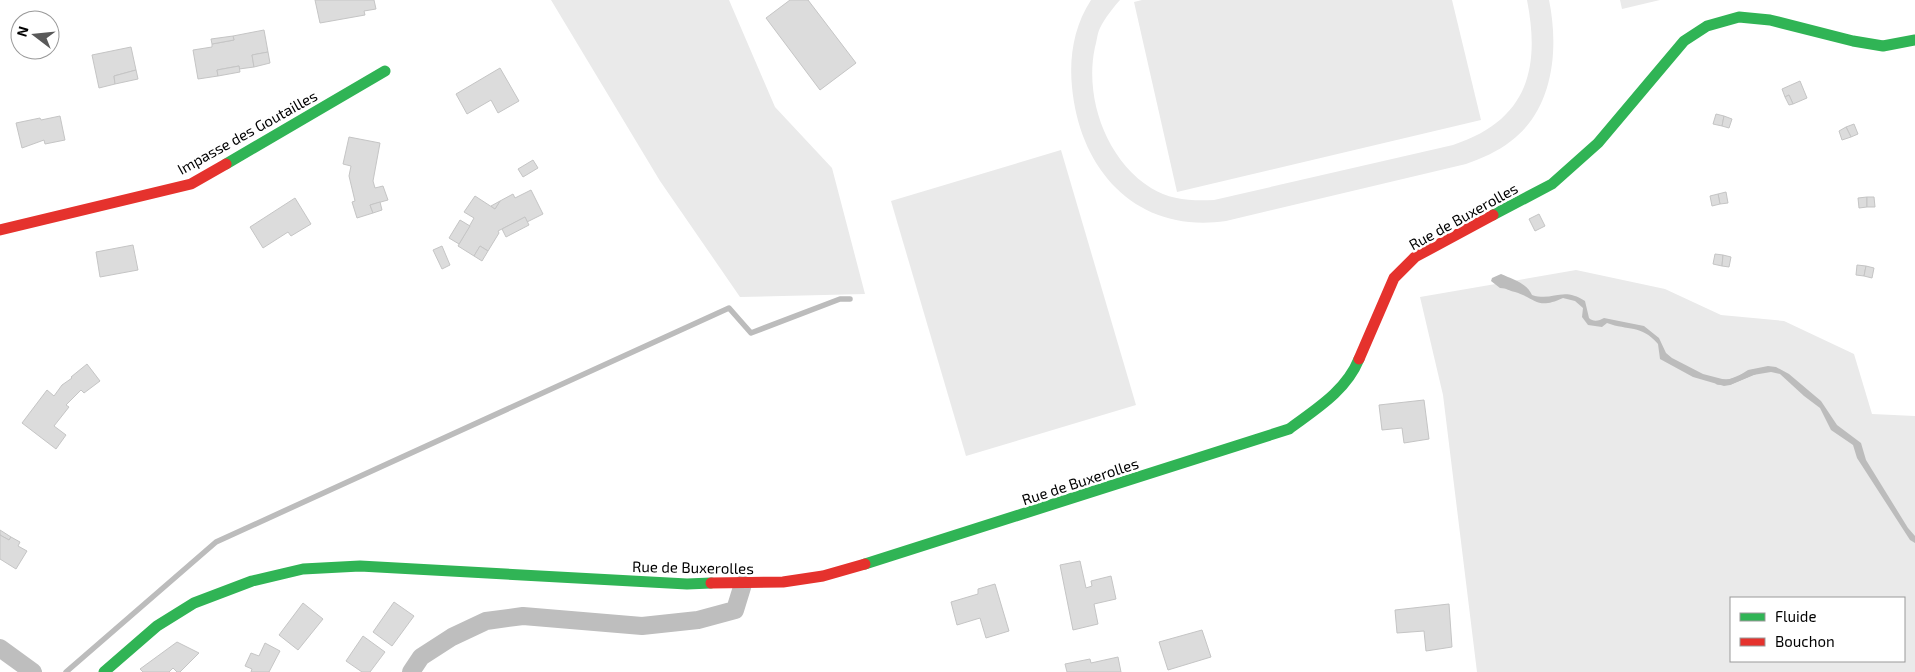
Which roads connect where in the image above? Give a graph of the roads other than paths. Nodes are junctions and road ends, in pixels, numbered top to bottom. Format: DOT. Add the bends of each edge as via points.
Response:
graph roads {
  1 [pos="1915,40"];
  2 [pos="385,71"];
  3 [pos="0,230"];
  4 [pos="743,584"];
  5 [pos="0,648"];
  6 [pos="32,672"];
  7 [pos="104,672"];
  8 [pos="411,672"];
  1 -- 4 [label="street, Rue de Buxerolles" via="1883,46 1770,20 1738,17 1708,26 1684,41 1598,143 1552,184 1415,257 1394,278 1355,369 1336,395 1289,429 823,576"];
  2 -- 3 [label="street, Impasse des Goutailles" via="191,184"];
  4 -- 7 [label="street, Rue de Buxerolles" via="687,584 360,566 303,569 252,581 194,603 157,626"];
  4 -- 8 [label="street" via="735,610 698,620 642,626 523,616 486,621 421,657"];
  5 -- 6 [label="street"];
}
